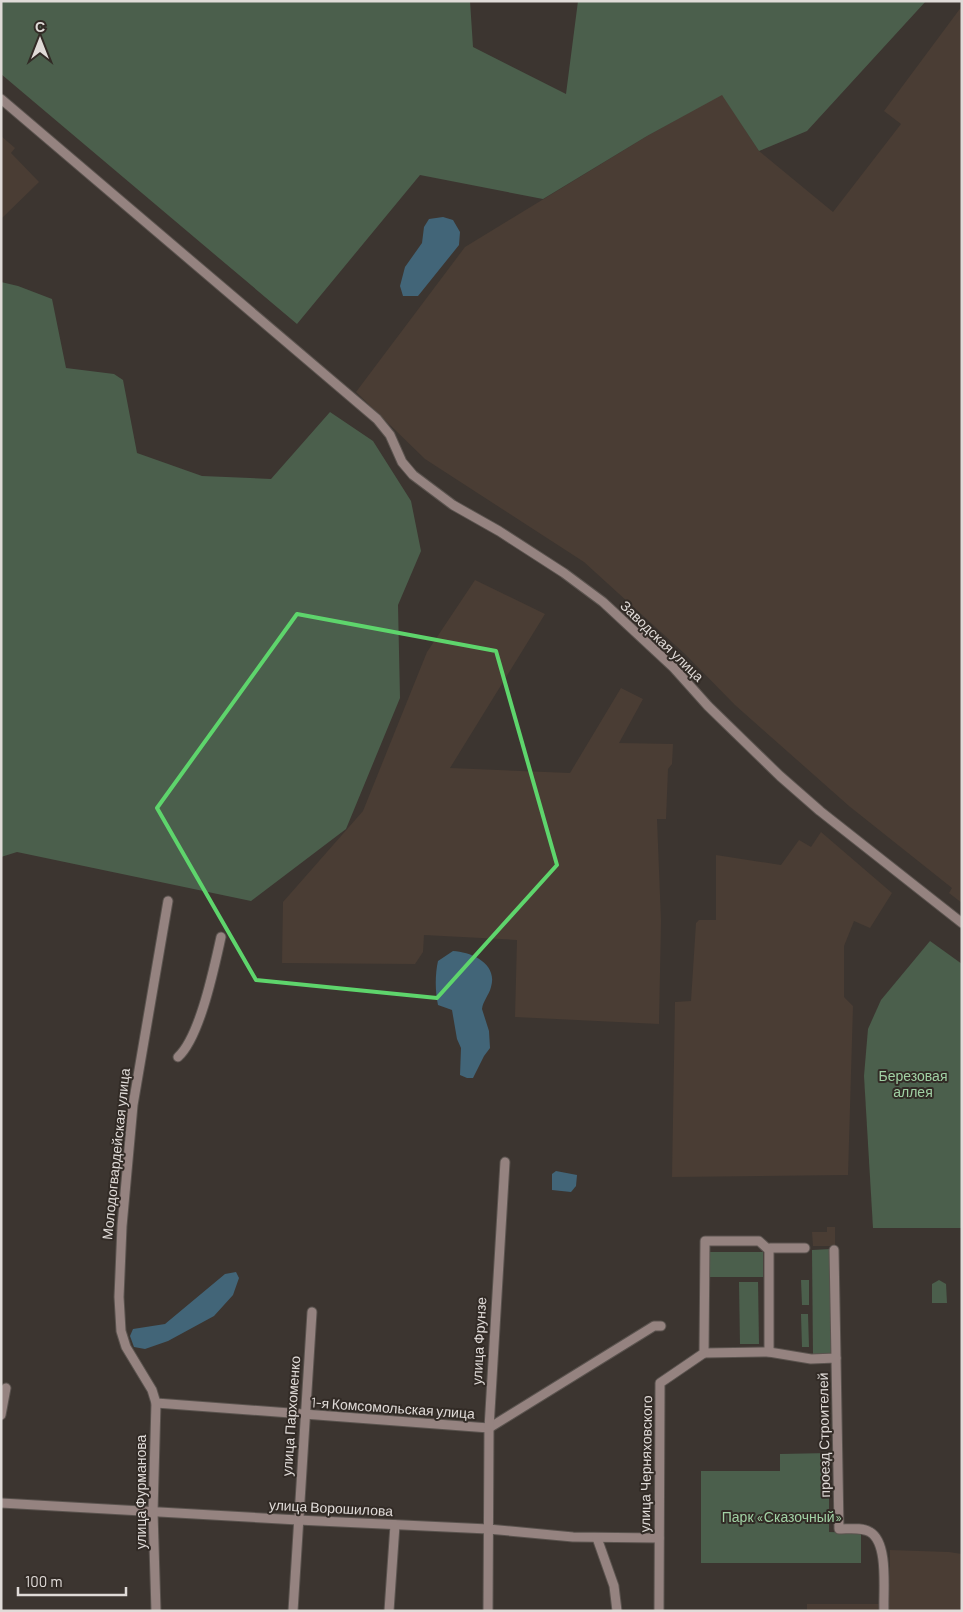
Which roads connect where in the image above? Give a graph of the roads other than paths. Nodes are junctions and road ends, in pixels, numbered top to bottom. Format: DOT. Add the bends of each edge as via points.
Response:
graph roads {
  1 [pos="1,99"];
  2 [pos="168,901"];
  3 [pos="962,922"];
  4 [pos="221,938"];
  5 [pos="178,1057"];
  6 [pos="505,1162"];
  7 [pos="805,1248"];
  8 [pos="769,1250"];
  9 [pos="834,1250"];
  10 [pos="312,1312"];
  11 [pos="661,1326"];
  12 [pos="769,1352"];
  13 [pos="704,1353"];
  14 [pos="836,1358"];
  15 [pos="6,1388"];
  16 [pos="156,1403"];
  17 [pos="1,1415"];
  18 [pos="305,1416"];
  19 [pos="489,1428"];
  20 [pos="1,1503"];
  21 [pos="154,1512"];
  22 [pos="298,1520"];
  23 [pos="395,1525"];
  24 [pos="488,1529"];
  25 [pos="597,1538"];
  26 [pos="659,1538"];
  27 [pos="156,1611"];
  28 [pos="293,1611"];
  29 [pos="389,1611"];
  30 [pos="488,1611"];
  31 [pos="617,1611"];
  32 [pos="659,1611"];
  33 [pos="884,1611"];
  1 -- 3 [label="street, Заводская улица" via="384,426 402,462 413,475 453,505 564,573 603,602 674,668 786,782"];
  2 -- 16 [label="street, Молодогвардейская улица" via="132,1105 119,1297 121,1331 126,1347 152,1390"];
  4 -- 5 [label="street" via="190,1043"];
  6 -- 19 [label="street, улица Фрунзе"];
  7 -- 8 [label="street"];
  8 -- 12 [label="street"];
  8 -- 13 [label="street" via="759,1241 704,1241"];
  9 -- 14 [label="street"];
  10 -- 18 [label="street, улица Пархоменко"];
  11 -- 19 [label="street, 1-я Комсомольская улица" via="654,1326"];
  12 -- 13 [label="street, проезд Строителей"];
  12 -- 14 [label="street, проезд Строителей" via="811,1359"];
  13 -- 26 [label="street, улица Черняховского" via="660,1383"];
  14 -- 33 [label="street, проезд Строителей" via="839,1529 869,1531 879,1542"];
  15 -- 17 [label="street"];
  16 -- 18 [label="street, 1-я Комсомольская улица"];
  16 -- 21 [label="street, улица Фурманова"];
  18 -- 19 [label="street, 1-я Комсомольская улица"];
  18 -- 22 [label="street, улица Пархоменко"];
  19 -- 24 [label="street, улица Фрунзе"];
  20 -- 21 [label="street, улица Ворошилова"];
  21 -- 22 [label="street, улица Ворошилова"];
  21 -- 27 [label="street, улица Фурманова"];
  22 -- 23 [label="street, улица Ворошилова"];
  22 -- 28 [label="street, улица Пархоменко"];
  23 -- 24 [label="street, улица Ворошилова"];
  23 -- 29 [label="street"];
  24 -- 25 [label="street, улица Ворошилова"];
  24 -- 30 [label="street, улица Фрунзе"];
  25 -- 26 [label="street, улица Ворошилова"];
  25 -- 31 [label="street" via="614,1586"];
  26 -- 32 [label="street, улица Черняховского"];
}
